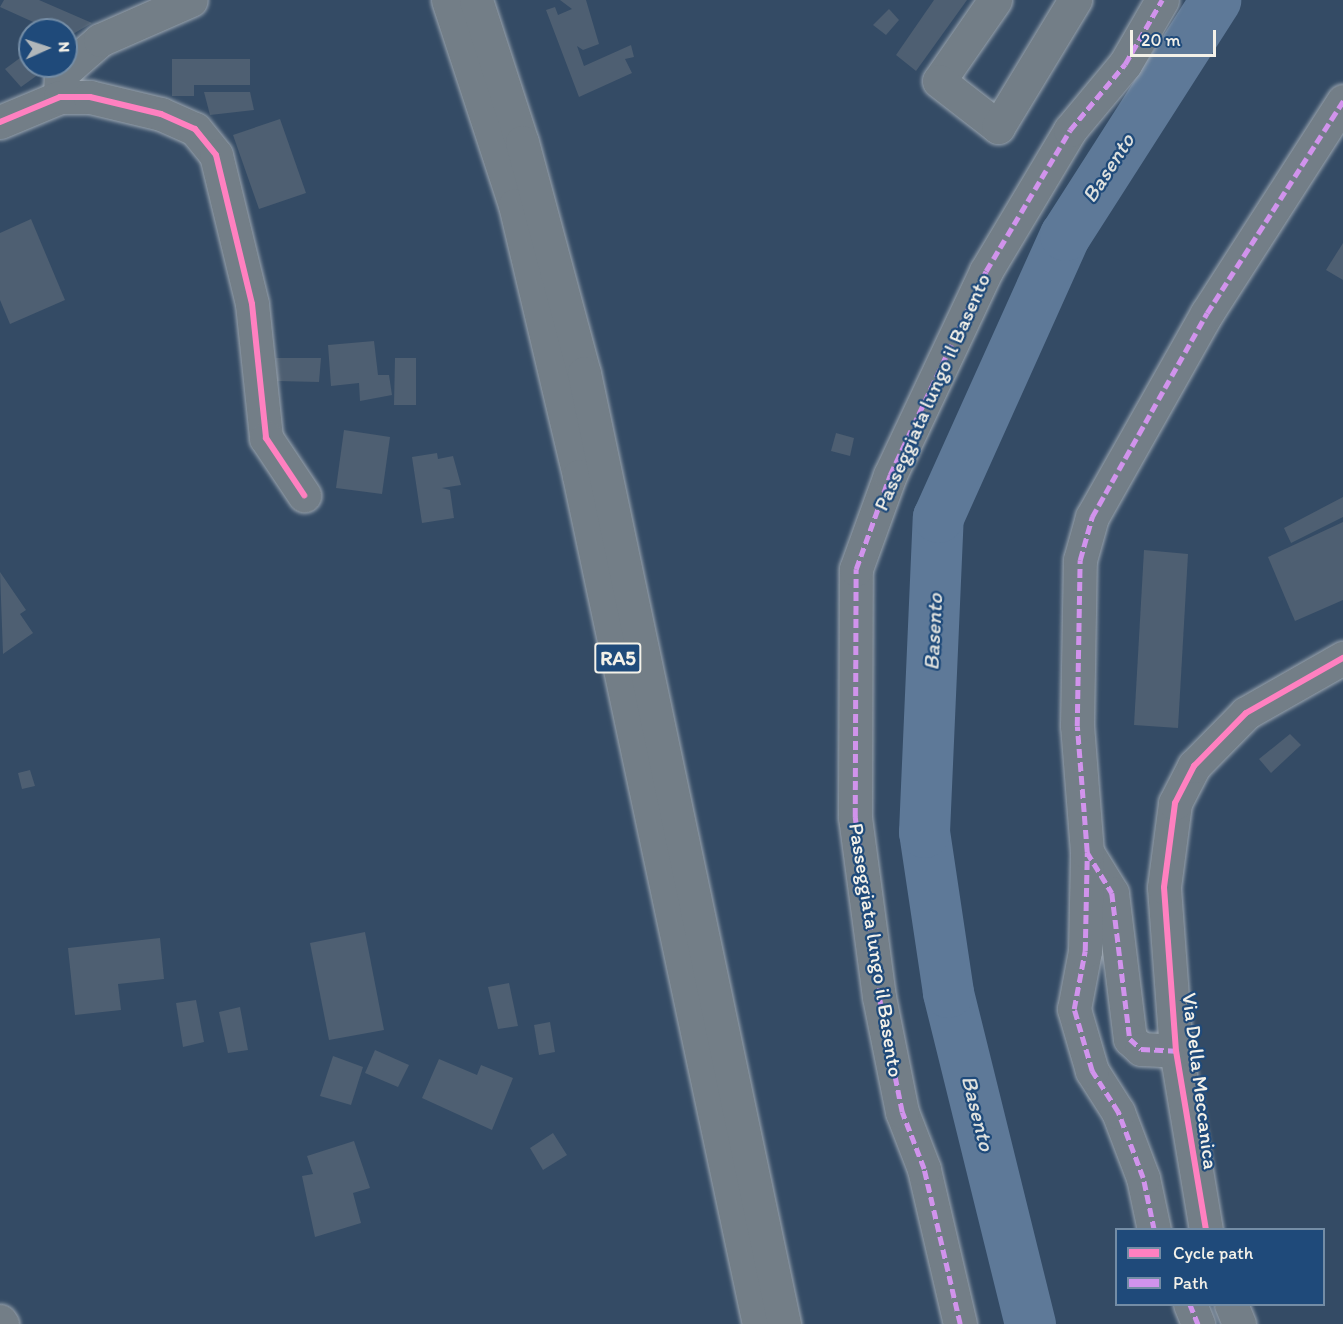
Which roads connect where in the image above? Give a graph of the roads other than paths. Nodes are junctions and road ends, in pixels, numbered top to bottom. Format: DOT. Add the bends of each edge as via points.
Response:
graph roads {
  1 [pos="191,0"];
  2 [pos="448,0"];
  3 [pos="476,0"];
  4 [pos="995,0"];
  5 [pos="1075,0"];
  6 [pos="1162,0"];
  7 [pos="60,97"];
  8 [pos="1343,101"];
  9 [pos="0,122"];
  10 [pos="304,495"];
  11 [pos="1343,658"];
  12 [pos="1088,852"];
  13 [pos="1176,1051"];
  14 [pos="1154,1228"];
  15 [pos="1206,1228"];
  16 [pos="1191,1306"];
  17 [pos="1231,1306"];
  18 [pos="759,1324"];
  19 [pos="784,1324"];
  20 [pos="960,1324"];
  21 [pos="1198,1324"];
  22 [pos="1239,1324"];
  1 -- 7 [label="main road" via="100,40 61,74"];
  2 -- 18 [label="main road, RA5" via="515,205 579,476"];
  3 -- 19 [label="main road, RA5" via="522,142 584,373"];
  4 -- 5 [label="main road" via="939,81 998,127"];
  6 -- 20 [label="main road, Passeggiata lungo il Basento" via="1125,64 1071,130 986,271 890,475 856,569 855,817 879,996 902,1112 924,1169"];
  7 -- 9 [label="main road"];
  7 -- 10 [label="main road" via="90,97 161,114 195,129 216,155 252,304 266,438"];
  8 -- 12 [label="main road" via="1207,313 1085,537 1077,726"];
  11 -- 13 [label="main road, Via Della Meccanica" via="1246,713 1194,766 1175,803 1164,888"];
  12 -- 13 [label="main road" via="1112,893 1131,1039 1142,1049"];
  12 -- 14 [label="main road" via="1077,1024 1143,1178"];
  13 -- 15 [label="main road, Via Della Meccanica"];
  16 -- 21 [label="main road"];
  17 -- 22 [label="main road"];
}
